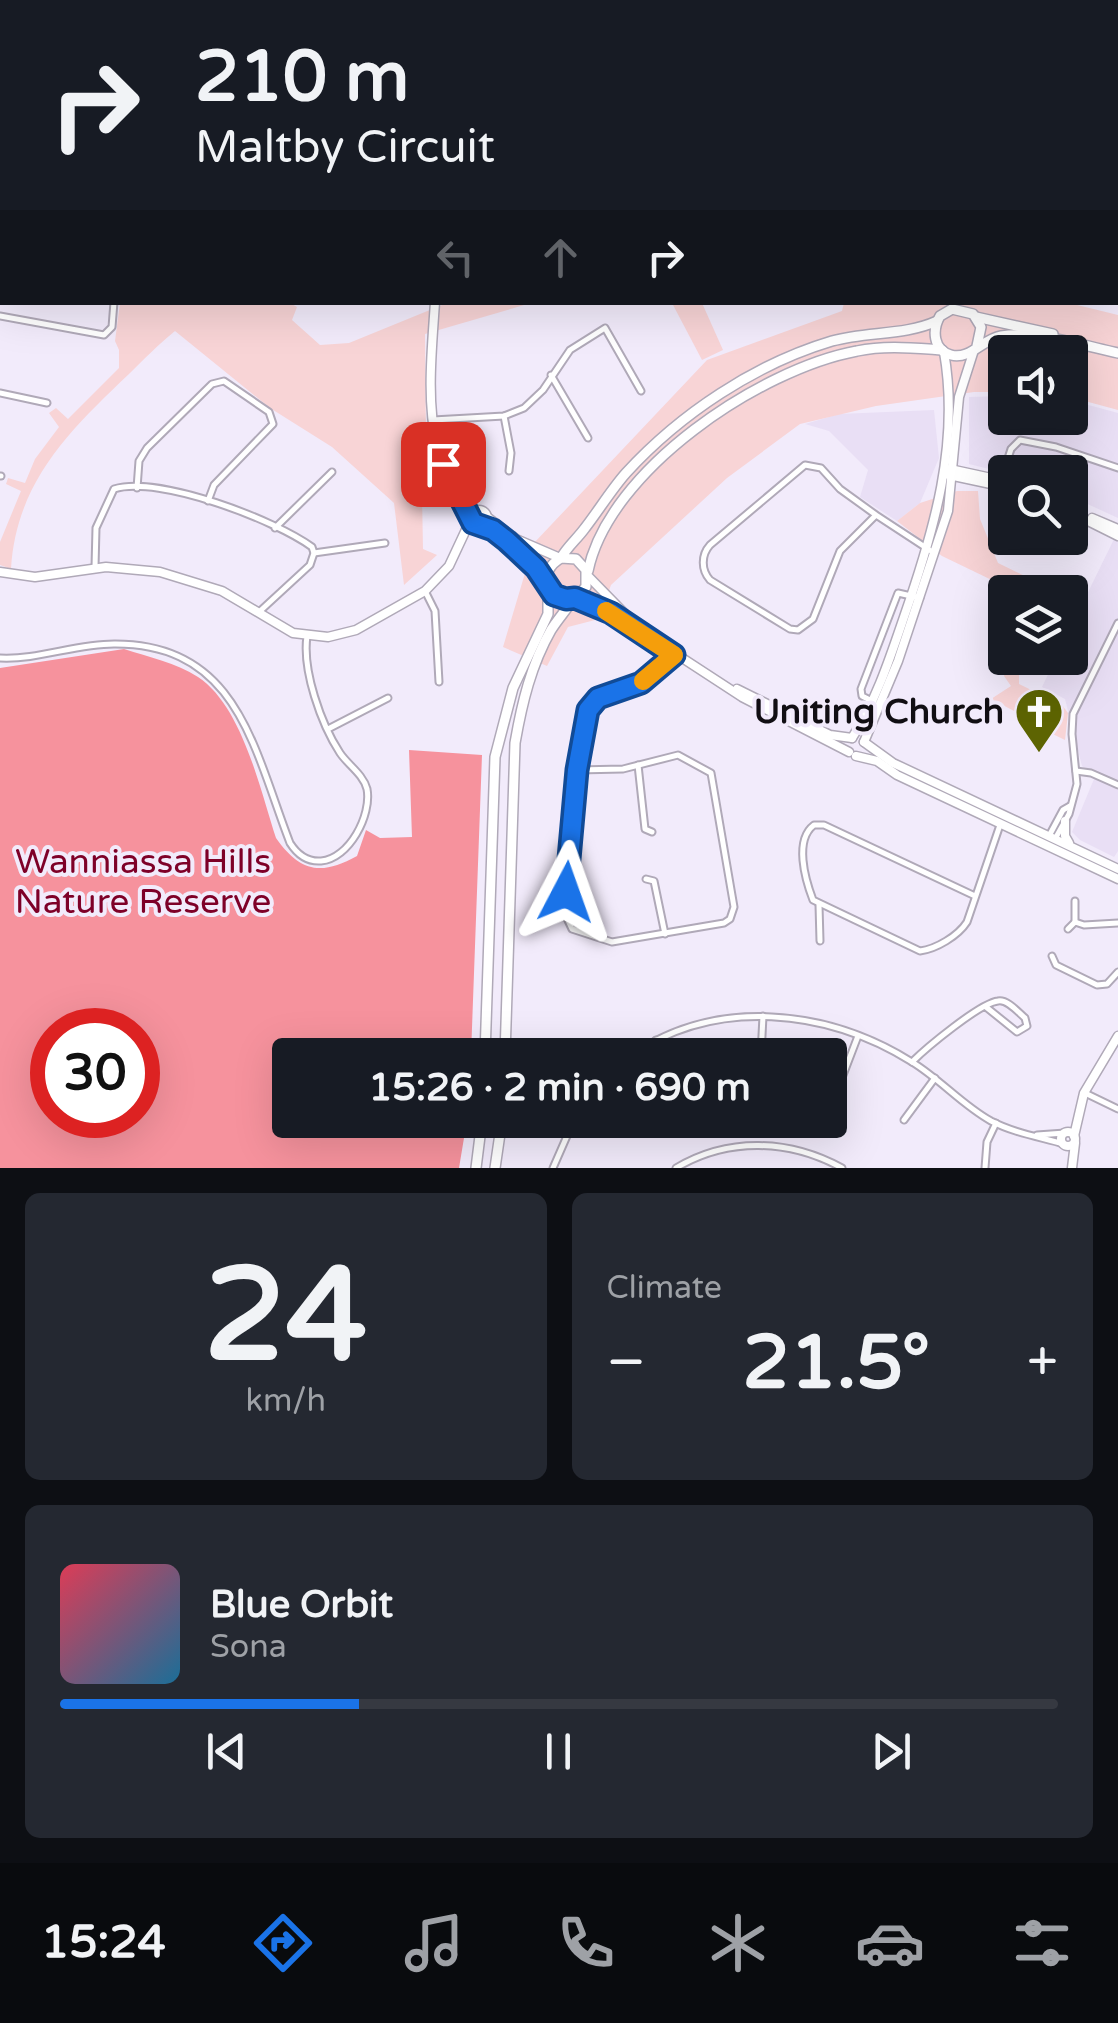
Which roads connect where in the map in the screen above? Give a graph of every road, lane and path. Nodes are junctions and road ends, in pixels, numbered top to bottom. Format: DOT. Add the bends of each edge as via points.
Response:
graph roads {
  1 [pos="114,305"];
  2 [pos="435,305"];
  3 [pos="941,305"];
  4 [pos="971,305"];
  5 [pos="0,316"];
  6 [pos="975,316"];
  7 [pos="938,318"];
  8 [pos="976,347"];
  9 [pos="943,351"];
  10 [pos="1118,352"];
  11 [pos="551,374"];
  12 [pos="641,391"];
  13 [pos="0,393"];
  14 [pos="47,403"];
  15 [pos="958,414"];
  16 [pos="504,416"];
  17 [pos="947,418"];
  18 [pos="433,420"];
  19 [pos="588,438"];
  20 [pos="956,443"];
  21 [pos="1009,455"];
  22 [pos="1080,455"];
  23 [pos="1088,458"];
  24 [pos="1118,468"];
  25 [pos="508,471"];
  26 [pos="332,472"];
  27 [pos="949,472"];
  28 [pos="974,477"];
  29 [pos="988,480"];
  30 [pos="137,488"];
  31 [pos="208,501"];
  32 [pos="944,511"];
  33 [pos="474,515"];
  34 [pos="876,515"];
  35 [pos="488,516"];
  36 [pos="1088,518"];
  37 [pos="481,526"];
  38 [pos="274,528"];
  39 [pos="1118,533"];
  40 [pos="464,539"];
  41 [pos="385,543"];
  42 [pos="931,551"];
  43 [pos="314,554"];
  44 [pos="560,558"];
  45 [pos="95,567"];
  46 [pos="0,572"];
  47 [pos="587,574"];
  48 [pos="547,585"];
  49 [pos="425,592"];
  50 [pos="916,597"];
  51 [pos="574,598"];
  52 [pos="259,612"];
  53 [pos="1118,622"];
  54 [pos="307,636"];
  55 [pos="675,654"];
  56 [pos="0,658"];
  57 [pos="439,682"];
  58 [pos="720,682"];
  59 [pos="388,698"];
  60 [pos="874,702"];
  61 [pos="328,730"];
  62 [pos="852,738"];
  63 [pos="864,742"];
  64 [pos="852,754"];
  65 [pos="638,766"];
  66 [pos="577,770"];
  67 [pos="1076,770"];
  68 [pos="1118,786"];
  69 [pos="1070,806"];
  70 [pos="1002,818"];
  71 [pos="1065,821"];
  72 [pos="645,831"];
  73 [pos="1050,841"];
  74 [pos="1072,846"];
  75 [pos="1115,874"];
  76 [pos="653,879"];
  77 [pos="975,896"];
  78 [pos="1075,902"];
  79 [pos="819,905"];
  80 [pos="1074,922"];
  81 [pos="1118,923"];
  82 [pos="1068,929"];
  83 [pos="666,934"];
  84 [pos="820,941"];
  85 [pos="1052,956"];
  86 [pos="1056,965"];
  87 [pos="1049,972"];
  88 [pos="1118,972"];
  89 [pos="986,1007"];
  90 [pos="763,1016"];
  91 [pos="858,1036"];
  92 [pos="1118,1036"];
  93 [pos="486,1038"];
  94 [pos="505,1038"];
  95 [pos="661,1038"];
  96 [pos="762,1038"];
  97 [pos="912,1062"];
  98 [pos="847,1065"];
  99 [pos="935,1078"];
  100 [pos="1084,1092"];
  101 [pos="1118,1109"];
  102 [pos="904,1120"];
  103 [pos="996,1123"];
  104 [pos="1034,1135"];
  105 [pos="1072,1136"];
  106 [pos="481,1138"];
  107 [pos="499,1138"];
  108 [pos="566,1138"];
  109 [pos="1064,1144"];
  110 [pos="1072,1166"];
  111 [pos="478,1168"];
  112 [pos="495,1168"];
  113 [pos="553,1168"];
  114 [pos="676,1168"];
  115 [pos="842,1168"];
  116 [pos="984,1168"];
  1 -- 5 [label="street" via="112,327 104,335"];
  2 -- 18 [label="street"];
  3 -- 7 [label="street"];
  4 -- 6 [label="street"];
  6 -- 7 [label="main road" via="952,309"];
  6 -- 8 [label="main road" via="981,333"];
  6 -- 10 [label="main road"];
  7 -- 9 [label="main road" via="934,335"];
  7 -- 44 [label="main road" via="914,330 830,342 718,396 627,472"];
  8 -- 9 [label="main road" via="963,355"];
  8 -- 10 [label="main road" via="1014,335"];
  8 -- 15 [label="street"];
  9 -- 17 [label="street"];
  9 -- 47 [label="main road" via="854,351 731,405 632,489 598,537"];
  11 -- 12 [label="street" via="570,350 605,328"];
  11 -- 16 [label="street" via="534,400"];
  11 -- 19 [label="street"];
  13 -- 14 [label="street"];
  15 -- 17 [label="street"];
  15 -- 20 [label="street"];
  16 -- 18 [label="street"];
  16 -- 25 [label="street"];
  17 -- 27 [label="street"];
  18 -- 33 [label="street" via="443,464"];
  20 -- 27 [label="street"];
  20 -- 28 [label="street"];
  21 -- 22 [label="street" via="1020,440"];
  23 -- 24 [label="street"];
  26 -- 38 [label="street"];
  27 -- 28 [label="street"];
  27 -- 32 [label="street"];
  28 -- 29 [label="street"];
  28 -- 32 [label="street" via="960,483"];
  30 -- 31 [label="street"];
  30 -- 31 [label="street" via="146,448 212,384 224,381 270,412 273,424 214,485"];
  30 -- 45 [label="street" via="111,492 94,534"];
  31 -- 38 [label="street"];
  32 -- 42 [label="street"];
  33 -- 35 [label="street"];
  33 -- 37 [label="street"];
  33 -- 40 [label="street"];
  34 -- 34 [label="street" via="840,552 804,628 790,629 704,570 710,545 805,465 821,468"];
  34 -- 42 [label="street"];
  35 -- 37 [label="street"];
  35 -- 44 [label="street" via="516,540"];
  36 -- 39 [label="street"];
  37 -- 40 [label="street"];
  37 -- 48 [label="street" via="507,541"];
  38 -- 43 [label="street"];
  40 -- 49 [label="street"];
  41 -- 43 [label="street"];
  42 -- 50 [label="street"];
  43 -- 52 [label="street"];
  44 -- 47 [label="main road" via="579,561"];
  44 -- 48 [label="main road" via="549,566"];
  45 -- 46 [label="street" via="35,577"];
  45 -- 52 [label="street" via="176,575"];
  47 -- 51 [label="main road"];
  47 -- 55 [label="street" via="618,609"];
  48 -- 51 [label="main road" via="558,597"];
  48 -- 93 [label="main road" via="548,614 513,688 496,758"];
  49 -- 54 [label="street" via="356,630"];
  49 -- 57 [label="street" via="435,611"];
  50 -- 60 [label="street"];
  50 -- 60 [label="street" via="898,593 861,689"];
  51 -- 55 [label="street" via="624,620"];
  51 -- 94 [label="main road" via="536,661 515,743"];
  52 -- 54 [label="street"];
  53 -- 67 [label="street" via="1074,714"];
  54 -- 61 [label="street" via="306,668"];
  55 -- 58 [label="street"];
  55 -- 66 [label="street" via="641,683 591,702"];
  56 -- 61 [label="street" via="116,644 155,649 198,667 236,707 290,843 311,860 333,858 349,845 367,802 364,780"];
  58 -- 62 [label="street" via="830,735"];
  58 -- 64 [label="street"];
  59 -- 61 [label="street"];
  60 -- 62 [label="street"];
  60 -- 63 [label="street"];
  62 -- 63 [label="street"];
  62 -- 64 [label="street" via="846,744"];
  63 -- 64 [label="street" via="864,751"];
  63 -- 70 [label="street"];
  64 -- 70 [label="street"];
  65 -- 66 [label="street"];
  65 -- 72 [label="street"];
  65 -- 83 [label="street" via="680,755 715,782 734,912 724,923"];
  66 -- 83 [label="street" via="567,923 612,942"];
  67 -- 68 [label="street"];
  67 -- 69 [label="street"];
  69 -- 71 [label="street"];
  69 -- 73 [label="street"];
  70 -- 73 [label="street"];
  70 -- 77 [label="street"];
  71 -- 73 [label="street"];
  71 -- 74 [label="street"];
  73 -- 74 [label="street"];
  73 -- 75 [label="street"];
  74 -- 75 [label="street"];
  76 -- 83 [label="street"];
  77 -- 79 [label="street" via="963,928 920,952"];
  77 -- 79 [label="street" via="824,825 808,826 802,845 810,895"];
  78 -- 80 [label="street"];
  79 -- 84 [label="street"];
  80 -- 81 [label="street"];
  80 -- 82 [label="street"];
  85 -- 86 [label="street"];
  86 -- 87 [label="street"];
  86 -- 88 [label="street" via="1102,986"];
  89 -- 89 [label="street" via="1004,1001 1027,1026 1018,1032"];
  89 -- 97 [label="street"];
  90 -- 91 [label="street"];
  90 -- 95 [label="street" via="709,1020"];
  90 -- 96 [label="street"];
  91 -- 97 [label="street"];
  91 -- 98 [label="street"];
  92 -- 100 [label="street"];
  97 -- 99 [label="street"];
  99 -- 102 [label="street"];
  99 -- 103 [label="street"];
  100 -- 101 [label="street"];
  100 -- 105 [label="street"];
  103 -- 104 [label="street"];
  103 -- 116 [label="street"];
  104 -- 105 [label="street"];
  104 -- 109 [label="street"];
  105 -- 109 [label="street" via="1062,1138"];
  105 -- 110 [label="street"];
  106 -- 111 [label="main road"];
  107 -- 112 [label="main road"];
  108 -- 113 [label="street"];
  109 -- 110 [label="street"];
  114 -- 115 [label="street" via="716,1151 757,1145 808,1152"];
}
